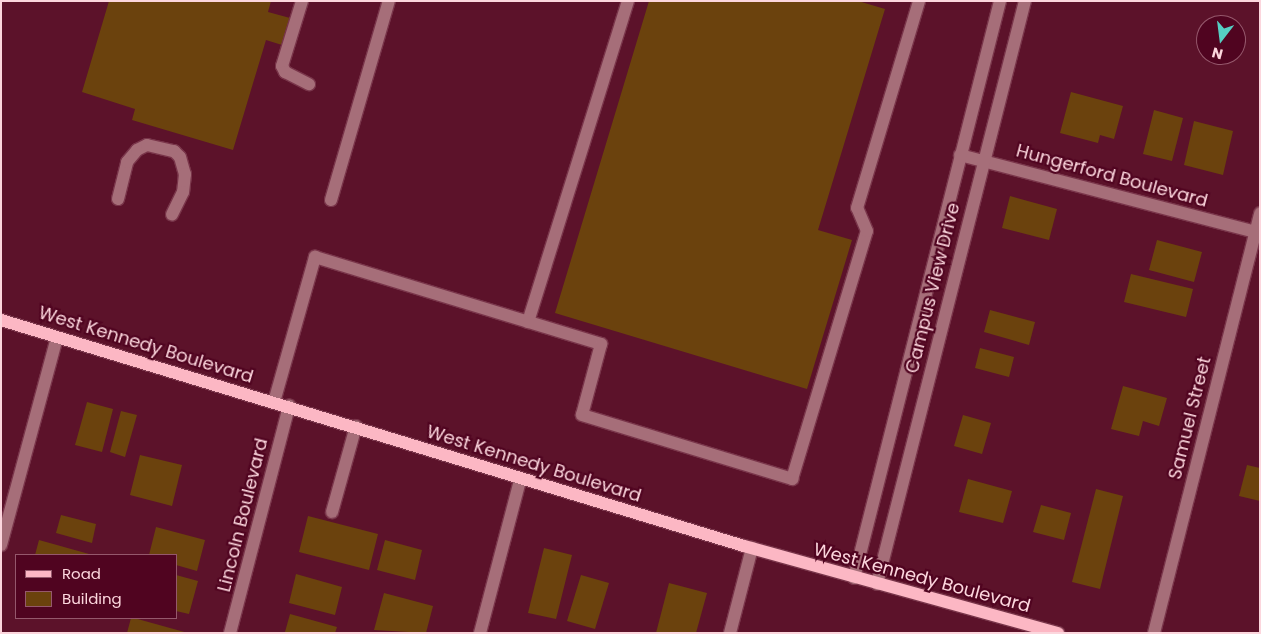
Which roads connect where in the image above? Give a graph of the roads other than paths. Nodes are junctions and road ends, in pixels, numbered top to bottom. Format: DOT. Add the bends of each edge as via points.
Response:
graph roads {
  1 [pos="302,1"];
  2 [pos="389,1"];
  3 [pos="628,1"];
  4 [pos="919,1"];
  5 [pos="1000,1"];
  6 [pos="1025,1"];
  7 [pos="309,84"];
  8 [pos="960,155"];
  9 [pos="984,161"];
  10 [pos="118,199"];
  11 [pos="331,200"];
  12 [pos="1260,213"];
  13 [pos="172,215"];
  14 [pos="1255,232"];
  15 [pos="1,320"];
  16 [pos="528,322"];
  17 [pos="57,337"];
  18 [pos="274,402"];
  19 [pos="289,406"];
  20 [pos="356,426"];
  21 [pos="520,480"];
  22 [pos="332,512"];
  23 [pos="1,545"];
  24 [pos="752,548"];
  25 [pos="854,578"];
  26 [pos="877,584"];
  27 [pos="230,633"];
  28 [pos="480,633"];
  29 [pos="730,633"];
  30 [pos="1058,633"];
  31 [pos="1154,633"];
  1 -- 7 [label="street" via="282,66 285,72"];
  2 -- 11 [label="street"];
  3 -- 16 [label="street"];
  4 -- 16 [label="street" via="857,208 867,231 792,479 582,415 601,344"];
  5 -- 8 [label="street, Campus View Drive"];
  6 -- 9 [label="street, Campus View Drive"];
  8 -- 9 [label="street, Hungerford Boulevard"];
  8 -- 25 [label="street, Campus View Drive"];
  9 -- 14 [label="street, Hungerford Boulevard"];
  9 -- 26 [label="street, Campus View Drive"];
  10 -- 13 [label="street" via="127,162 137,150 147,145 174,151 180,157 185,174 183,192"];
  12 -- 14 [label="street, Samuel Street"];
  14 -- 31 [label="street, Samuel Street"];
  15 -- 17 [label="main road, West Kennedy Boulevard"];
  16 -- 18 [label="street" via="315,257"];
  17 -- 18 [label="main road, West Kennedy Boulevard"];
  17 -- 23 [label="street"];
  18 -- 19 [label="main road, West Kennedy Boulevard"];
  19 -- 20 [label="main road, West Kennedy Boulevard"];
  19 -- 27 [label="street, Lincoln Boulevard"];
  20 -- 21 [label="main road, West Kennedy Boulevard"];
  20 -- 22 [label="street"];
  21 -- 24 [label="main road, West Kennedy Boulevard"];
  21 -- 28 [label="street"];
  24 -- 25 [label="main road, West Kennedy Boulevard"];
  24 -- 29 [label="street"];
  25 -- 26 [label="main road, West Kennedy Boulevard"];
  26 -- 30 [label="main road, West Kennedy Boulevard"];
}
